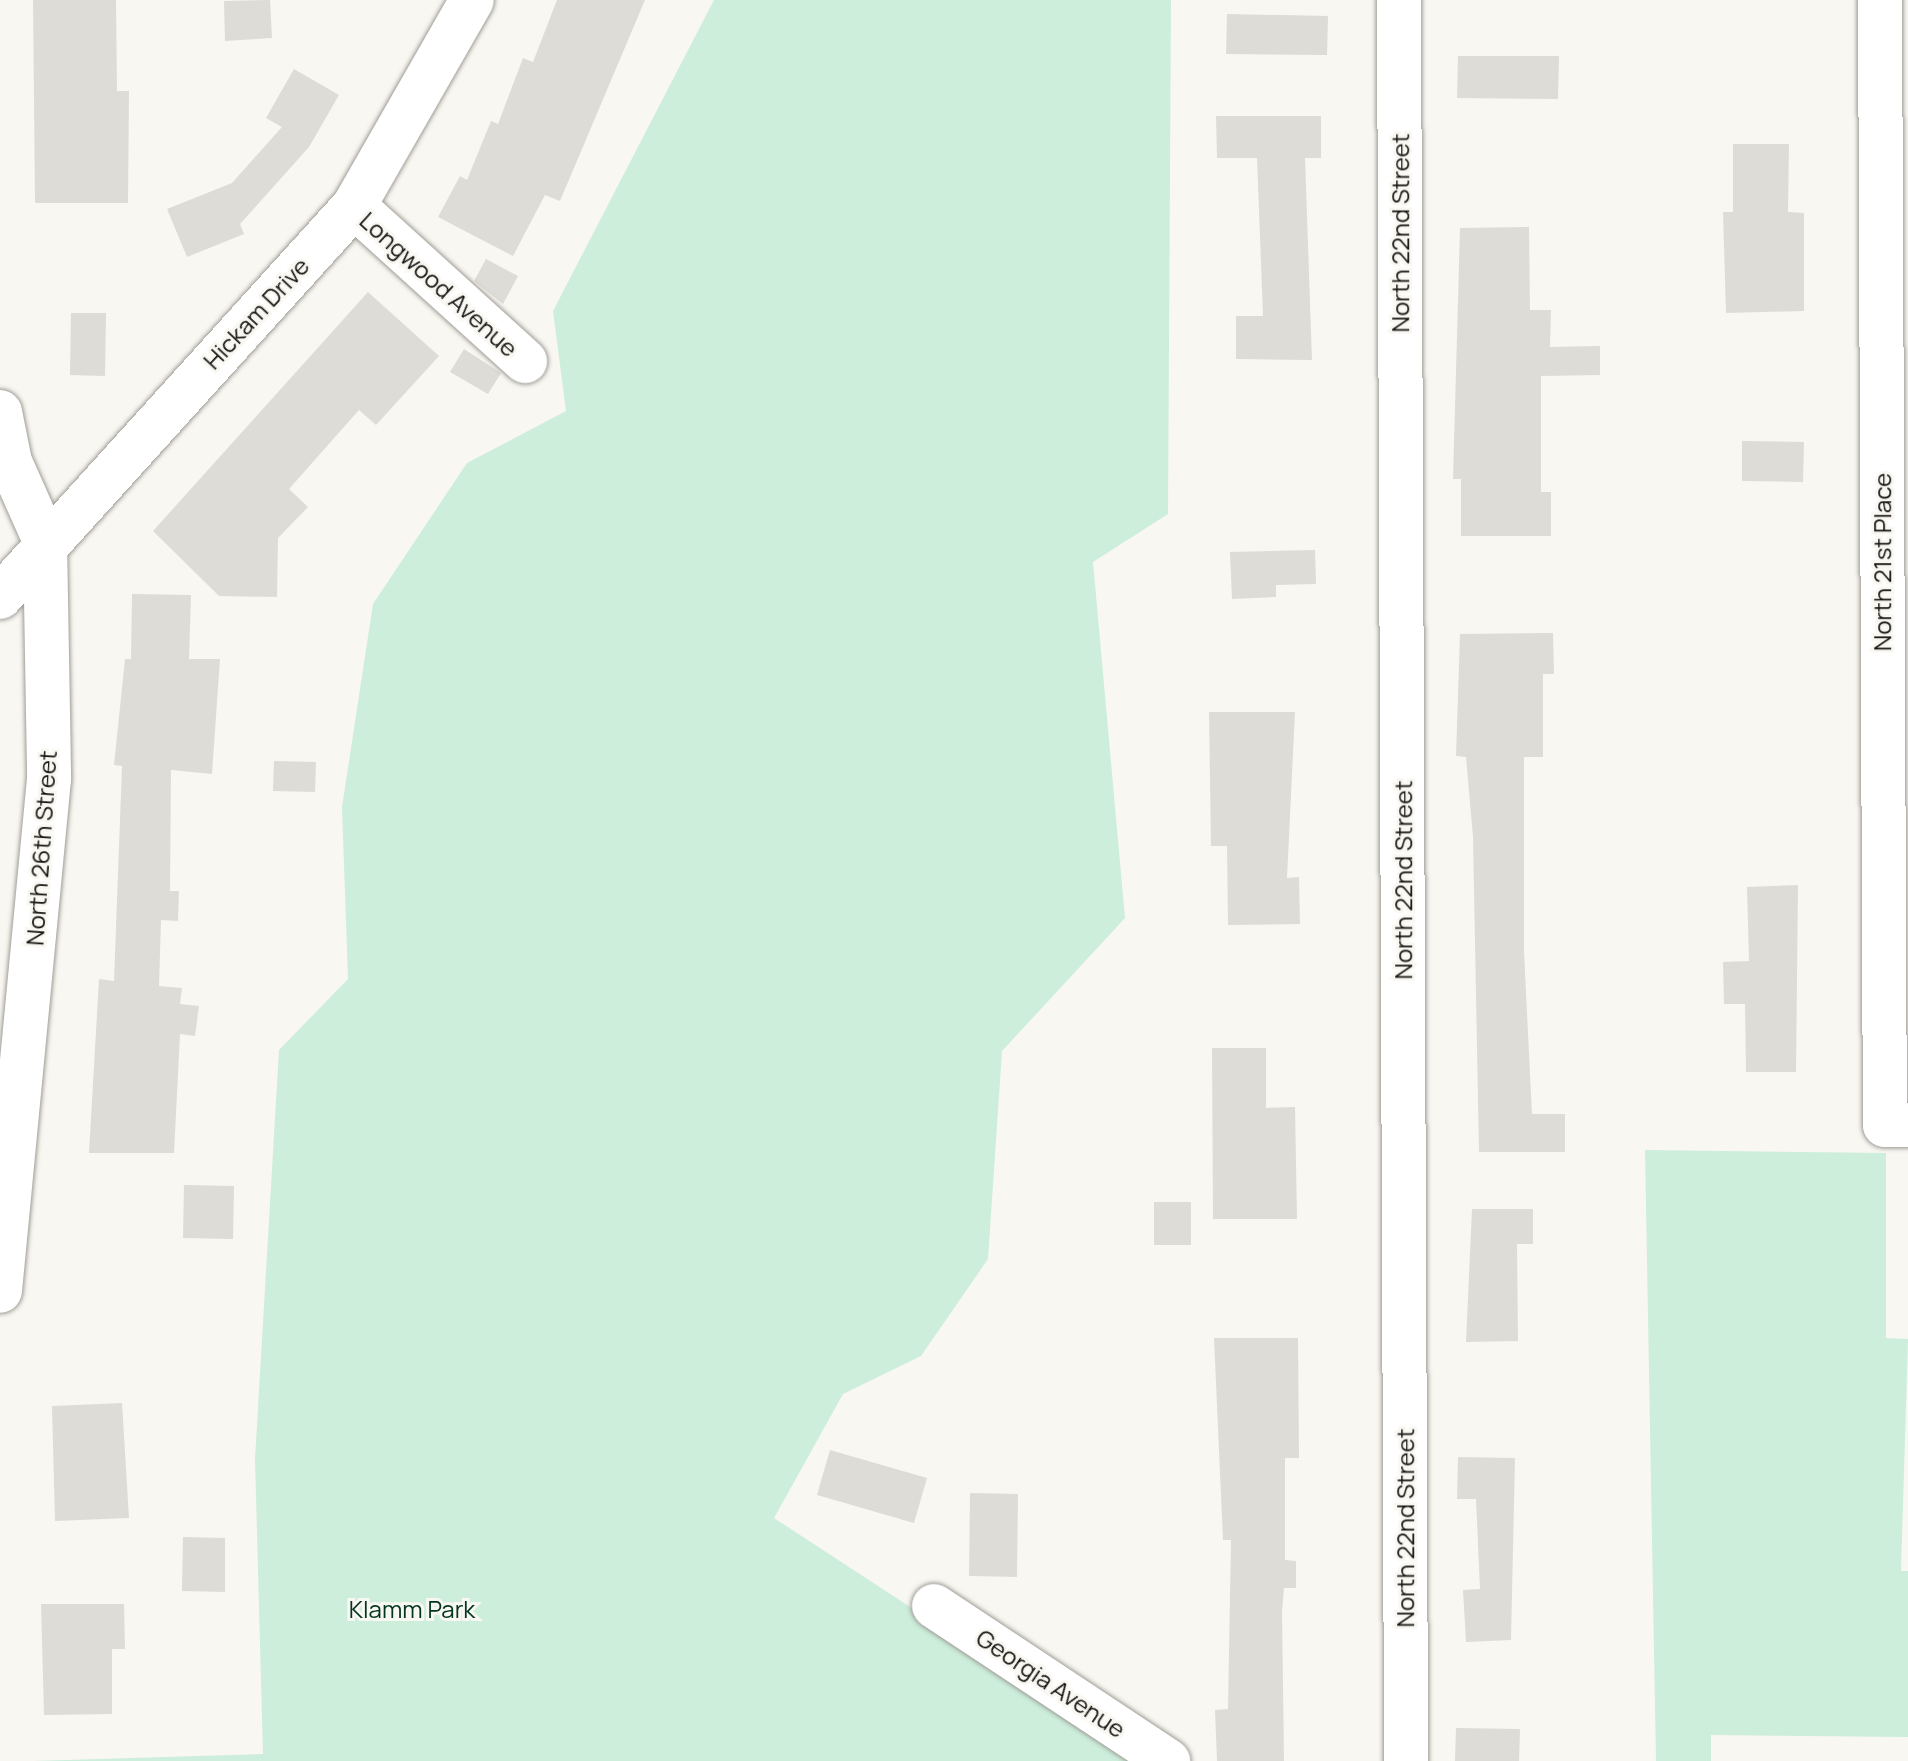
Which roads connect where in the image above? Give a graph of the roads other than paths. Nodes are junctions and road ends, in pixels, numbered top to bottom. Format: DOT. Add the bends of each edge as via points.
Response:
graph roads {
  1 [pos="472,0"];
  2 [pos="1399,0"];
  3 [pos="1880,0"];
  4 [pos="354,206"];
  5 [pos="525,361"];
  6 [pos="0,412"];
  7 [pos="45,541"];
  8 [pos="0,597"];
  9 [pos="1896,1125"];
  10 [pos="0,1291"];
  11 [pos="934,1606"];
  12 [pos="1168,1761"];
  13 [pos="1406,1761"];
  1 -- 4 [label="street, Hickam Drive"];
  2 -- 13 [label="street, North 22nd Street"];
  3 -- 9 [label="street, North 21st Place"];
  4 -- 5 [label="street, Longwood Avenue"];
  4 -- 7 [label="street, Hickam Drive"];
  6 -- 7 [label="street, North 26th Street" via="10,462"];
  7 -- 8 [label="street, Hickam Drive"];
  7 -- 10 [label="street, North 26th Street" via="49,779"];
  11 -- 12 [label="street, Georgia Avenue"];
}
